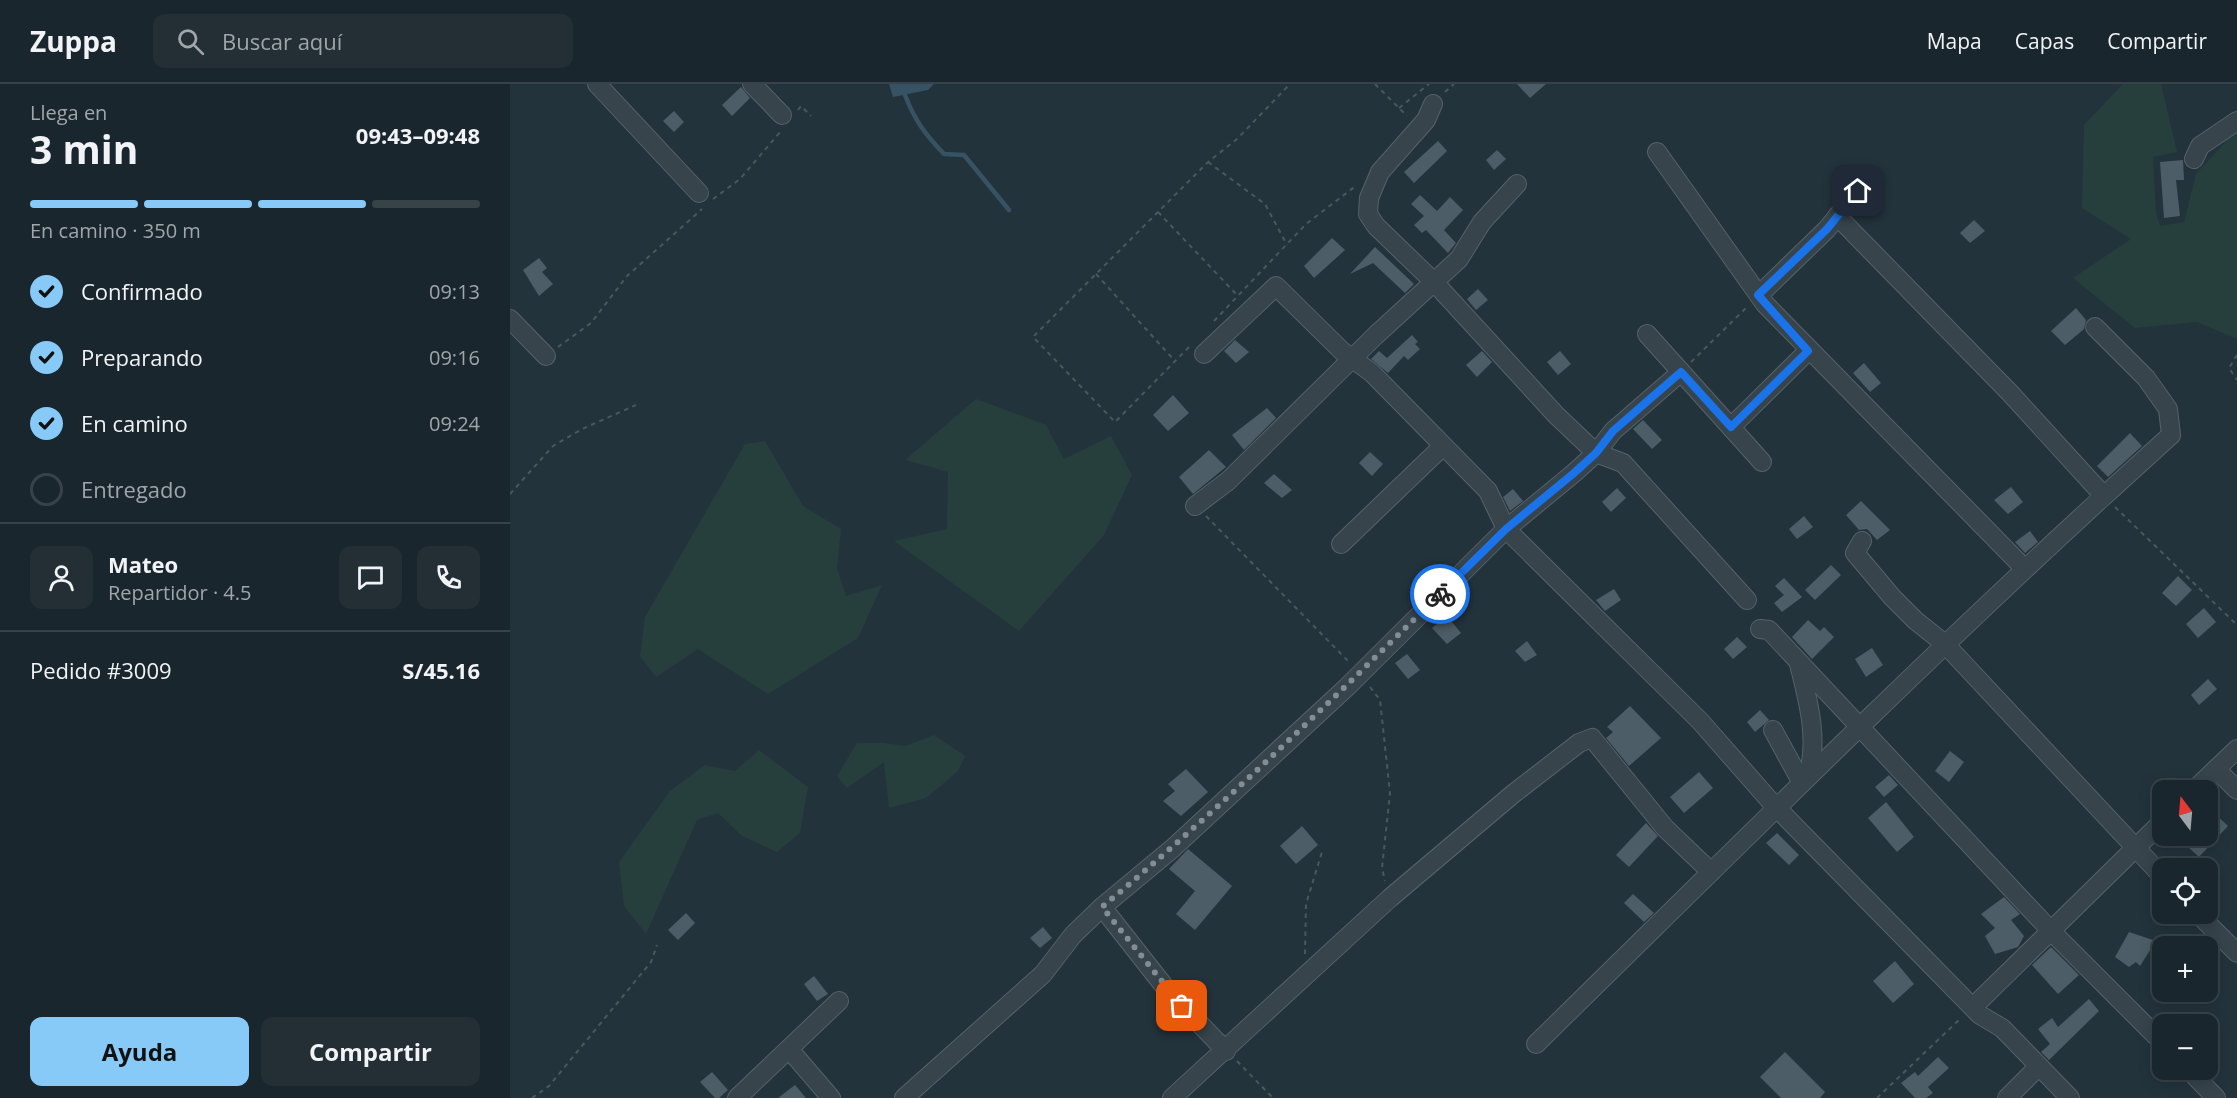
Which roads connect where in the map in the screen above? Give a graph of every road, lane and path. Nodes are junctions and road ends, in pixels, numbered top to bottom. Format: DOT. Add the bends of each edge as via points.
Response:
graph roads {
  1 [pos="597,84"];
  2 [pos="752,84"];
  3 [pos="1290,84"];
  4 [pos="1375,84"];
  5 [pos="1429,84"];
  6 [pos="1433,104"];
  7 [pos="1399,108"];
  8 [pos="811,116"];
  9 [pos="786,119"];
  10 [pos="2237,121"];
  11 [pos="1413,122"];
  12 [pos="1657,152"];
  13 [pos="2194,159"];
  14 [pos="1208,162"];
  15 [pos="1859,176"];
  16 [pos="1363,178"];
  17 [pos="1518,184"];
  18 [pos="699,193"];
  19 [pos="1158,212"];
  20 [pos="1837,216"];
  21 [pos="1287,245"];
  22 [pos="1096,274"];
  23 [pos="1434,282"];
  24 [pos="1758,295"];
  25 [pos="1238,296"];
  26 [pos="510,319"];
  27 [pos="2095,327"];
  28 [pos="1206,328"];
  29 [pos="1647,334"];
  30 [pos="1197,349"];
  31 [pos="1808,351"];
  32 [pos="2237,354"];
  33 [pos="546,356"];
  34 [pos="1354,360"];
  35 [pos="1175,361"];
  36 [pos="1681,372"];
  37 [pos="2237,380"];
  38 [pos="636,405"];
  39 [pos="1731,427"];
  40 [pos="1443,446"];
  41 [pos="1596,453"];
  42 [pos="1762,462"];
  43 [pos="510,494"];
  44 [pos="2104,496"];
  45 [pos="1196,506"];
  46 [pos="1506,529"];
  47 [pos="1862,541"];
  48 [pos="1341,544"];
  49 [pos="2024,568"];
  50 [pos="1747,600"];
  51 [pos="2237,625"];
  52 [pos="1760,629"];
  53 [pos="1945,644"];
  54 [pos="1799,663"];
  55 [pos="1860,726"];
  56 [pos="1773,730"];
  57 [pos="2237,749"];
  58 [pos="2216,769"];
  59 [pos="1805,779"];
  60 [pos="2204,780"];
  61 [pos="2237,790"];
  62 [pos="1778,807"];
  63 [pos="2152,832"];
  64 [pos="2135,848"];
  65 [pos="1322,852"];
  66 [pos="2152,866"];
  67 [pos="1711,872"];
  68 [pos="1102,907"];
  69 [pos="2208,924"];
  70 [pos="2051,931"];
  71 [pos="657,945"];
  72 [pos="2237,953"];
  73 [pos="1304,978"];
  74 [pos="839,1001"];
  75 [pos="1973,1007"];
  76 [pos="2152,1032"];
  77 [pos="1536,1044"];
  78 [pos="789,1049"];
  79 [pos="1226,1051"];
  80 [pos="2039,1066"];
  81 [pos="2199,1080"];
  82 [pos="532,1098"];
  83 [pos="737,1098"];
  84 [pos="831,1098"];
  85 [pos="904,1098"];
  86 [pos="1172,1098"];
  87 [pos="1273,1098"];
  88 [pos="1878,1098"];
  89 [pos="2007,1098"];
  90 [pos="2070,1098"];
  91 [pos="2216,1098"];
  1 -- 18 [label="street"];
  2 -- 9 [label="street"];
  3 -- 14 [label="path" via="1237,139"];
  4 -- 7 [label="path"];
  5 -- 7 [label="path"];
  6 -- 23 [label="street" via="1426,120 1380,172 1369,198 1368,214"];
  7 -- 11 [label="path"];
  8 -- 9 [label="path" via="801,106"];
  9 -- 33 [label="path" via="740,179 627,276 591,323"];
  10 -- 13 [label="street" via="2200,146"];
  12 -- 24 [label="street"];
  14 -- 19 [label="path"];
  14 -- 21 [label="path" via="1265,204"];
  15 -- 20 [label="street" via="1858,191"];
  16 -- 21 [label="path" via="1306,224"];
  17 -- 23 [label="street" via="1482,222 1459,259"];
  19 -- 22 [label="path"];
  19 -- 25 [label="path"];
  20 -- 24 [label="street"];
  20 -- 44 [label="street" via="2012,394"];
  21 -- 25 [label="path"];
  22 -- 35 [label="path"];
  22 -- 35 [label="path" via="1033,337 1115,422"];
  23 -- 34 [label="street"];
  23 -- 41 [label="street" via="1556,416"];
  24 -- 31 [label="street"];
  24 -- 36 [label="path"];
  25 -- 28 [label="path"];
  26 -- 33 [label="street"];
  27 -- 44 [label="street" via="2146,378 2168,410 2171,435"];
  29 -- 36 [label="street"];
  30 -- 34 [label="street" via="1276,286"];
  30 -- 35 [label="path"];
  31 -- 39 [label="street"];
  31 -- 49 [label="street"];
  32 -- 37 [label="path" via="2229,368"];
  34 -- 40 [label="street" via="1372,373"];
  34 -- 45 [label="street" via="1228,481"];
  36 -- 39 [label="street"];
  36 -- 41 [label="street" via="1613,431"];
  38 -- 43 [label="path" via="553,446"];
  39 -- 42 [label="street"];
  40 -- 46 [label="street" via="1488,491"];
  40 -- 48 [label="street"];
  41 -- 46 [label="street"];
  41 -- 50 [label="street" via="1623,463"];
  44 -- 49 [label="street"];
  44 -- 51 [label="path"];
  46 -- 62 [label="street" via="1700,721"];
  46 -- 68 [label="street" via="1347,687 1173,848"];
  47 -- 53 [label="street" via="1855,553 1892,597"];
  49 -- 53 [label="street"];
  52 -- 54 [label="street" via="1769,630"];
  53 -- 55 [label="street"];
  53 -- 64 [label="street"];
  54 -- 55 [label="street"];
  54 -- 59 [label="street" via="1809,703 1814,758"];
  55 -- 59 [label="street"];
  55 -- 70 [label="street"];
  56 -- 59 [label="street"];
  57 -- 58 [label="street"];
  58 -- 60 [label="street"];
  58 -- 61 [label="street"];
  59 -- 62 [label="street"];
  62 -- 67 [label="street"];
  62 -- 75 [label="street"];
  63 -- 64 [label="street"];
  64 -- 66 [label="street"];
  64 -- 70 [label="street"];
  65 -- 73 [label="path" via="1306,904"];
  67 -- 73 [label="street" via="1665,828 1592,738 1579,743 1505,802 1390,898"];
  67 -- 77 [label="street"];
  68 -- 79 [label="street" via="1168,991"];
  68 -- 85 [label="street" via="1073,935 1043,974"];
  69 -- 72 [label="street"];
  70 -- 75 [label="street"];
  70 -- 76 [label="street"];
  71 -- 82 [label="path" via="651,962 557,1077"];
  73 -- 79 [label="street"];
  74 -- 78 [label="street"];
  75 -- 80 [label="street" via="2002,1028"];
  75 -- 88 [label="path"];
  78 -- 83 [label="street"];
  78 -- 84 [label="street"];
  79 -- 86 [label="street"];
  79 -- 87 [label="path"];
  80 -- 89 [label="street"];
  80 -- 90 [label="street"];
  81 -- 91 [label="street"];
}
